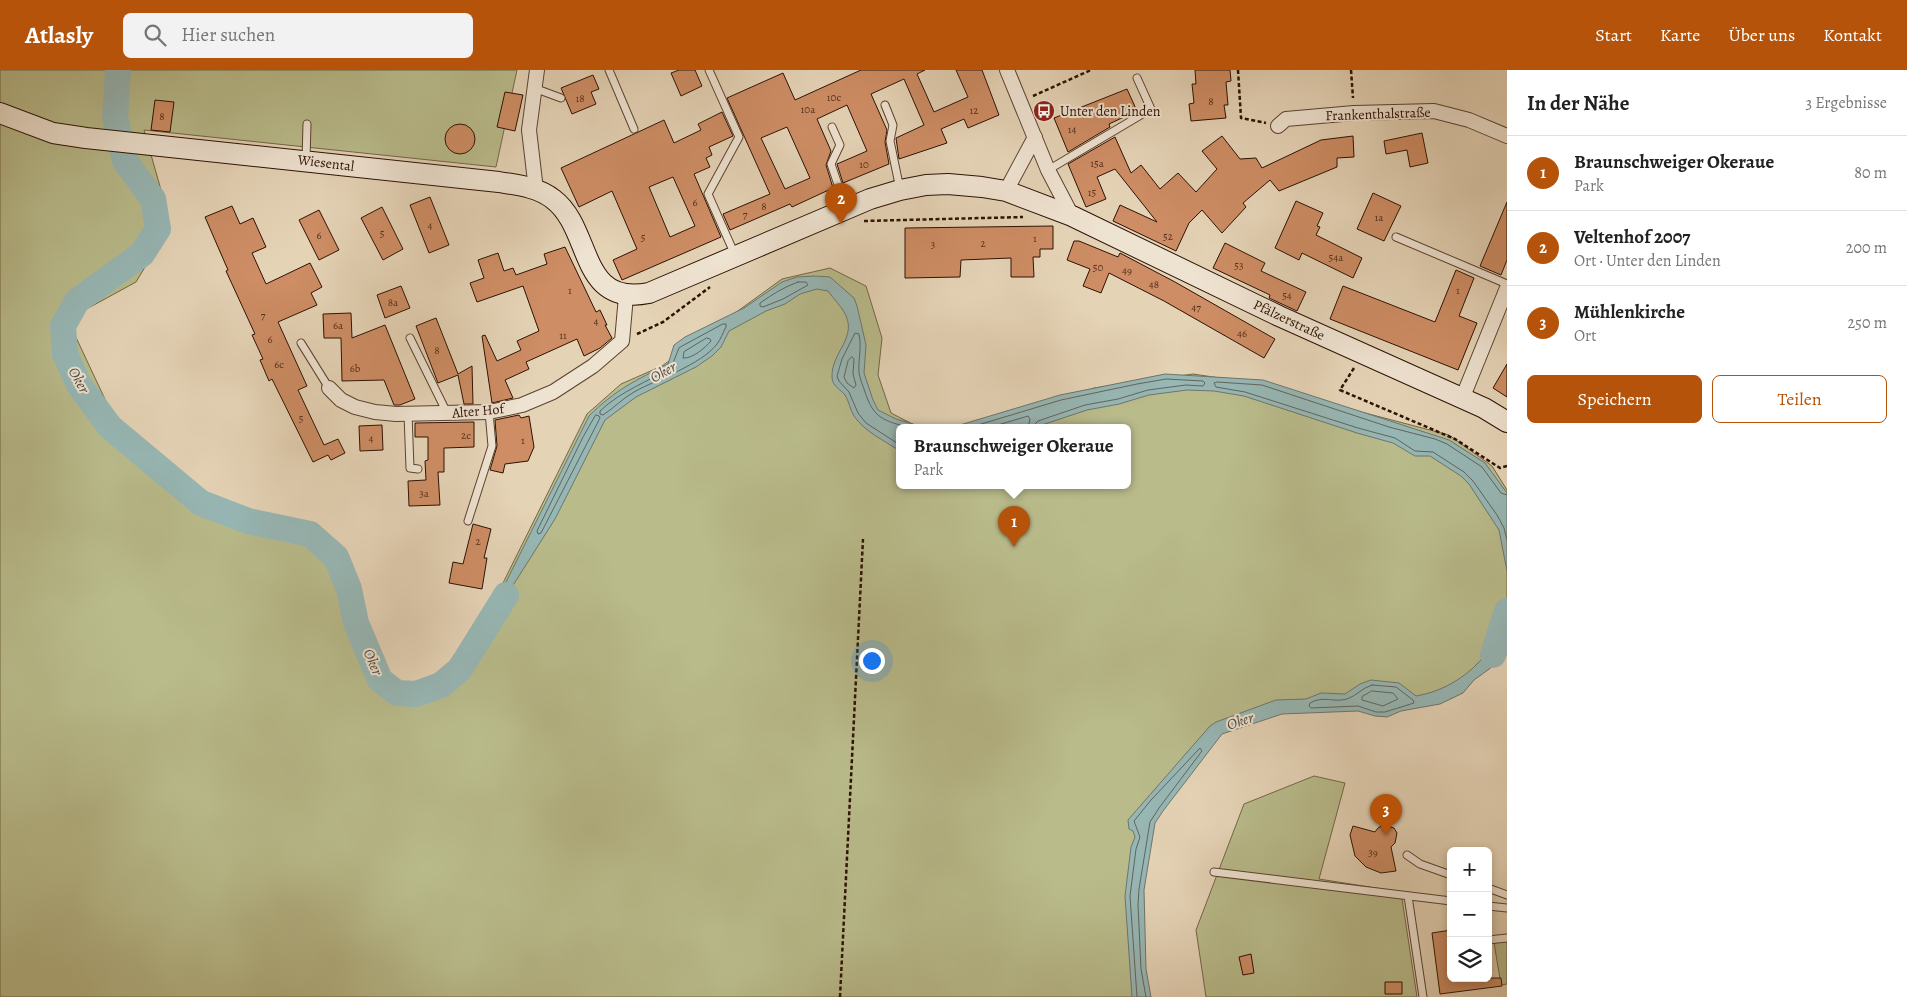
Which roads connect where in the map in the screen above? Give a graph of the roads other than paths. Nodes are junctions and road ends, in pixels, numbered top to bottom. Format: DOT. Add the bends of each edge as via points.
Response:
graph roads {
  1 [pos="539,70"];
  2 [pos="609,70"];
  3 [pos="709,70"];
  4 [pos="1007,70"];
  5 [pos="1137,78"];
  6 [pos="534,88"];
  7 [pos="561,98"];
  8 [pos="885,105"];
  9 [pos="0,113"];
  10 [pos="307,124"];
  11 [pos="1278,126"];
  12 [pos="832,127"];
  13 [pos="634,128"];
  14 [pos="1507,136"];
  15 [pos="1035,137"];
  16 [pos="306,161"];
  17 [pos="1048,170"];
  18 [pos="536,190"];
  19 [pos="900,190"];
  20 [pos="1006,191"];
  21 [pos="852,215"];
  22 [pos="1072,216"];
  23 [pos="1396,237"];
  24 [pos="735,255"];
  25 [pos="1506,291"];
  26 [pos="626,296"];
  27 [pos="410,338"];
  28 [pos="301,343"];
  29 [pos="329,388"];
  30 [pos="1462,399"];
  31 [pos="489,412"];
  32 [pos="447,413"];
  33 [pos="408,414"];
  34 [pos="1507,422"];
  35 [pos="418,469"];
  36 [pos="468,521"];
  37 [pos="1407,855"];
  38 [pos="1214,872"];
  39 [pos="1447,874"];
  40 [pos="1492,889"];
  41 [pos="1507,895"];
  42 [pos="1408,896"];
  43 [pos="1447,901"];
  44 [pos="1492,906"];
  45 [pos="1507,908"];
  46 [pos="1507,938"];
  47 [pos="1492,940"];
  48 [pos="1423,997"];
  1 -- 6 [label="street"];
  2 -- 13 [label="lane"];
  3 -- 24 [label="lane" via="740,137 708,194"];
  4 -- 15 [label="street"];
  5 -- 17 [label="lane" via="1151,108"];
  6 -- 7 [label="lane"];
  6 -- 18 [label="street" via="529,130"];
  8 -- 19 [label="lane" via="893,125 890,141"];
  9 -- 16 [label="street, Wiesental" via="53,133"];
  10 -- 16 [label="lane"];
  11 -- 14 [label="street, Frankenthalstraße" via="1286,119 1434,110"];
  12 -- 21 [label="lane" via="840,146 831,164"];
  15 -- 17 [label="street"];
  15 -- 20 [label="street"];
  16 -- 18 [label="street, Wiesental" via="499,182"];
  17 -- 22 [label="street"];
  18 -- 26 [label="street, Wiesental" via="561,206 592,269 603,284"];
  19 -- 20 [label="street" via="948,184"];
  19 -- 21 [label="street"];
  20 -- 22 [label="street"];
  21 -- 24 [label="street"];
  22 -- 30 [label="street, Pfälzerstraße" via="1279,316"];
  23 -- 25 [label="lane"];
  24 -- 26 [label="street" via="649,293"];
  25 -- 30 [label="street"];
  26 -- 31 [label="street, Alter Hof" via="622,341 593,366 553,392 522,405"];
  27 -- 32 [label="lane"];
  28 -- 29 [label="lane, Alter Hof"];
  29 -- 33 [label="street, Alter Hof" via="341,400 355,407"];
  30 -- 34 [label="street, Pfälzerstraße"];
  31 -- 32 [label="street, Alter Hof"];
  31 -- 36 [label="lane" via="492,446"];
  32 -- 33 [label="street, Alter Hof"];
  33 -- 35 [label="lane" via="410,468"];
  37 -- 39 [label="lane" via="1420,864"];
  38 -- 42 [label="lane"];
  40 -- 41 [label="lane"];
  42 -- 43 [label="lane"];
  42 -- 48 [label="lane"];
  44 -- 45 [label="lane"];
  46 -- 47 [label="lane"];
}
